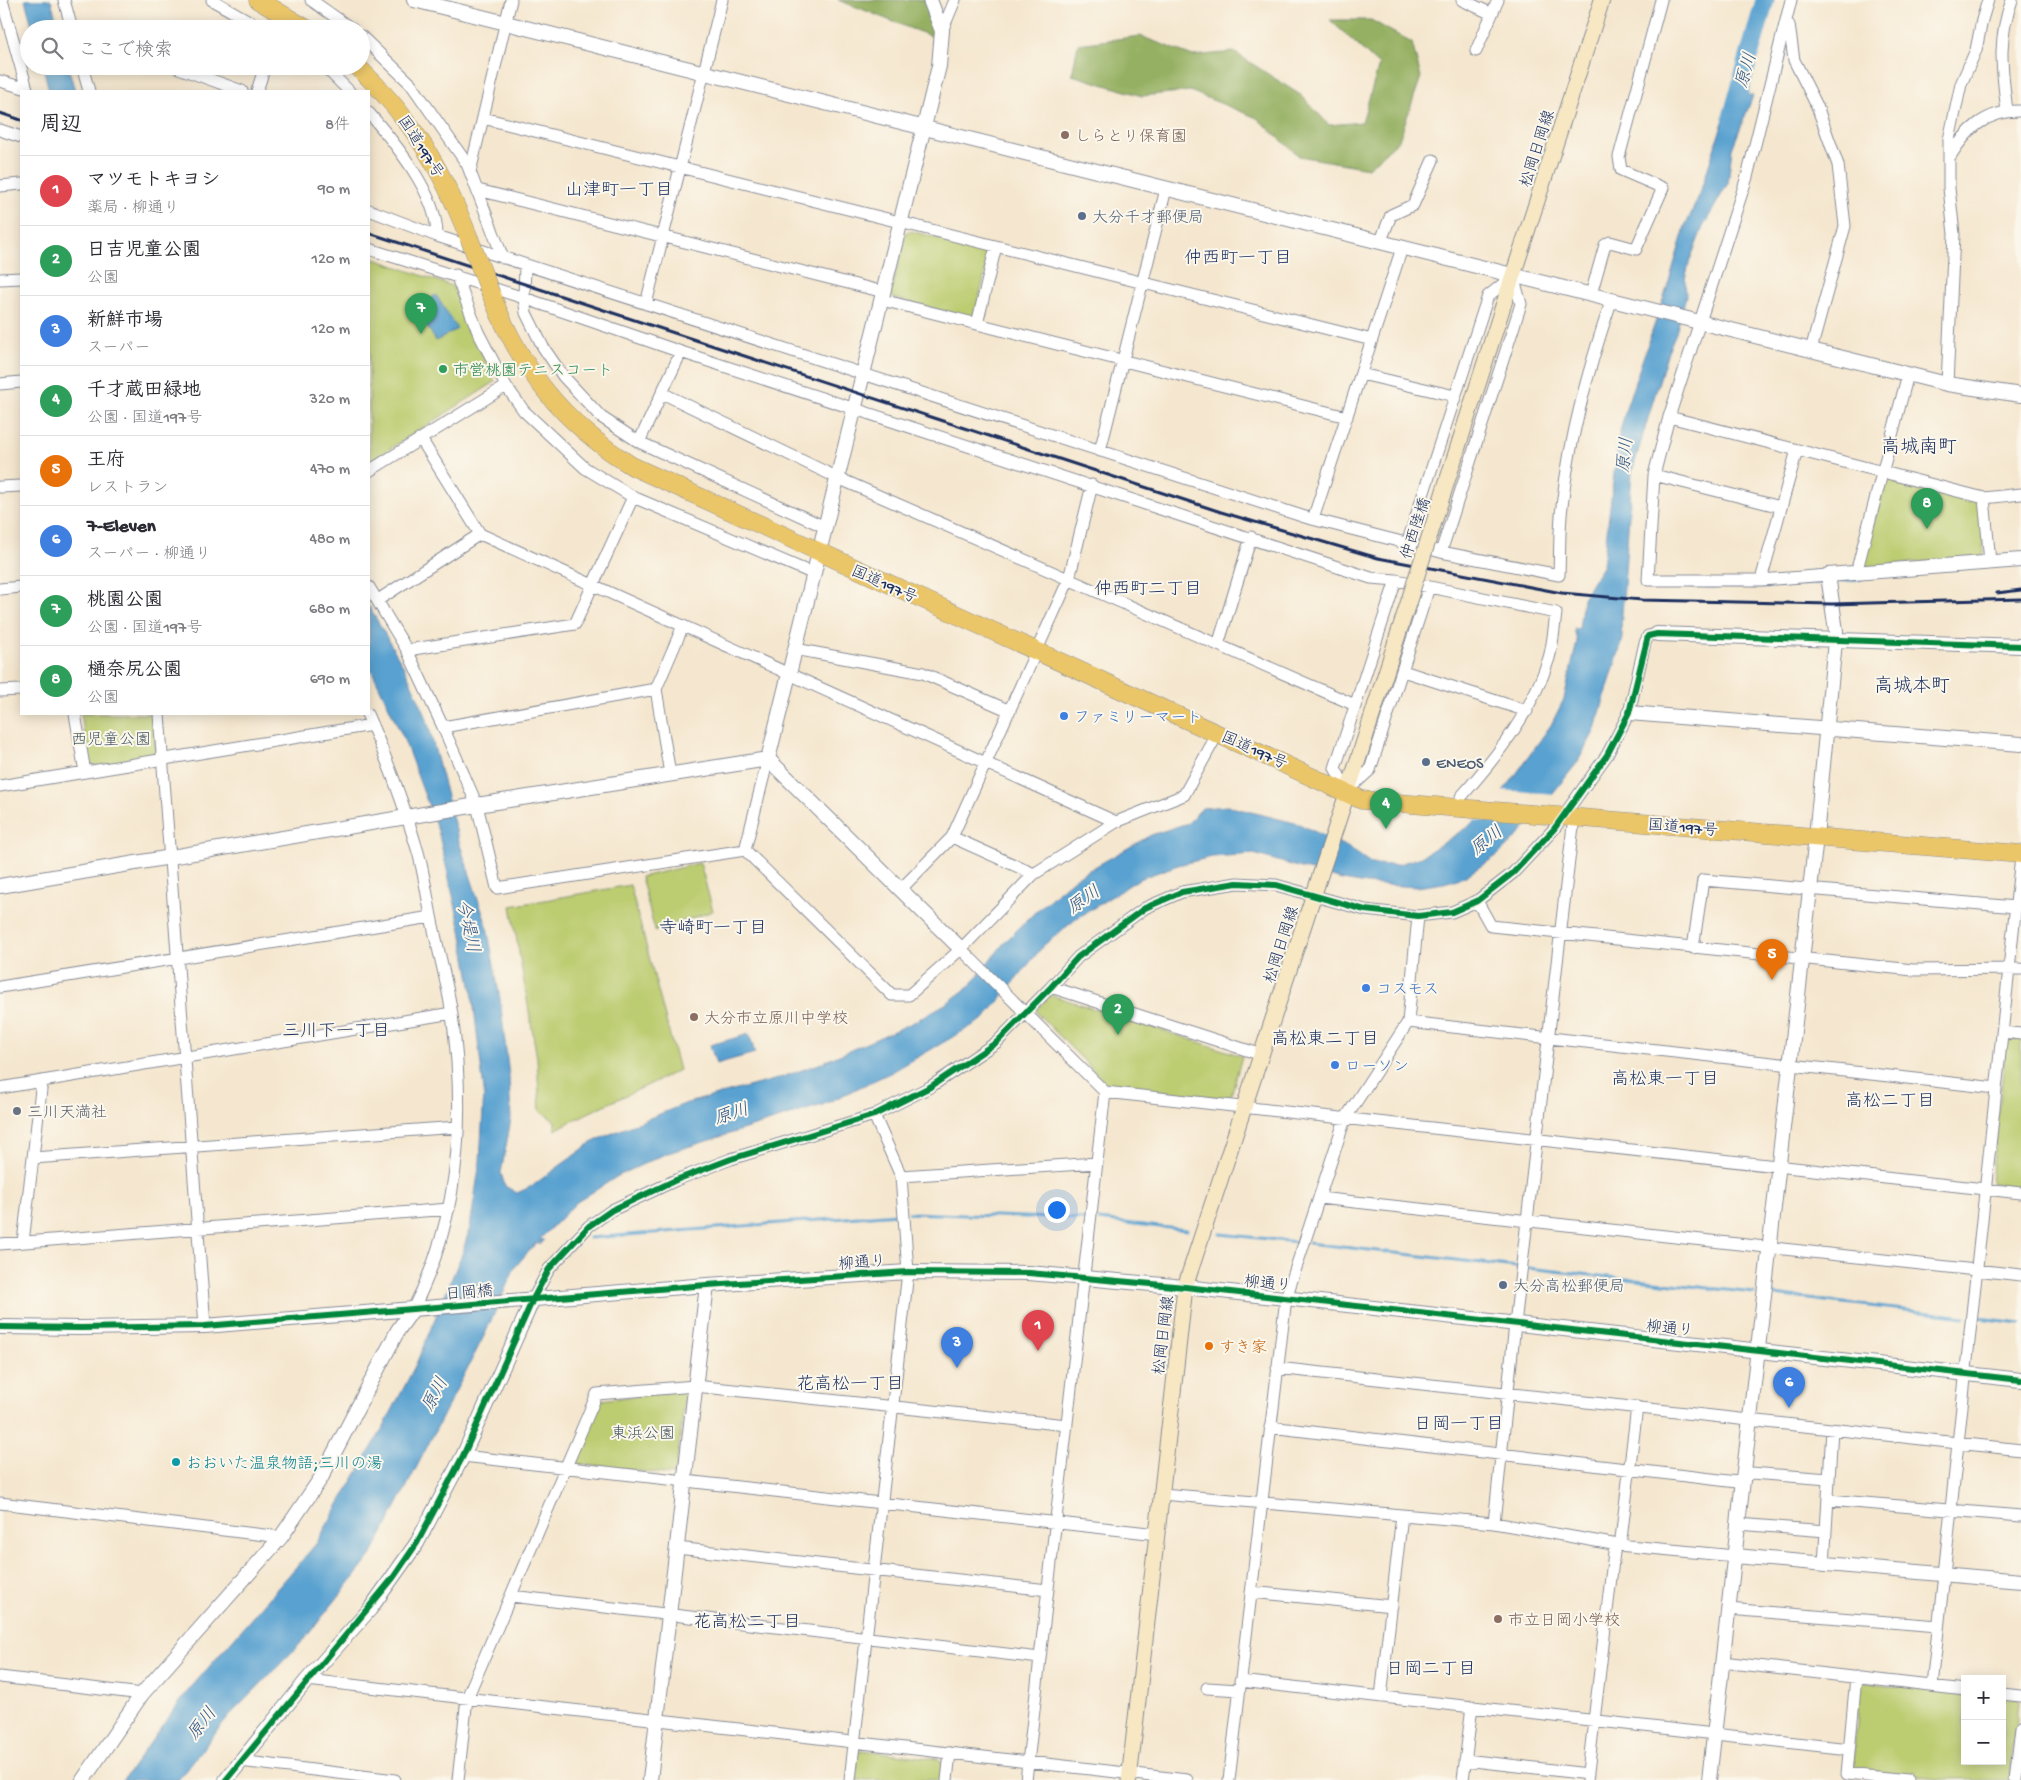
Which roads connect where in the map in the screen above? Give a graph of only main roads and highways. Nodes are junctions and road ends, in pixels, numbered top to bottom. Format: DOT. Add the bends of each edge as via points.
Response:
graph roads {
  1 [pos="258,0"];
  2 [pos="1602,0"];
  3 [pos="292,20"];
  4 [pos="366,75"];
  5 [pos="1503,306"];
  6 [pos="1347,791"];
  7 [pos="1816,832"];
  8 [pos="2021,842"];
  9 [pos="2021,855"];
  10 [pos="1130,1777"];
  1 -- 3 [label="highway"];
  2 -- 5 [label="main road, 松岡日岡線"];
  4 -- 6 [label="highway, 国道197号, bridge" via="388,96 424,143 449,190 510,339 532,375 554,404 592,438 647,475"];
  5 -- 6 [label="main road, 仲西陸橋, bridge"];
  6 -- 7 [label="highway, 国道197号" via="1362,800 1472,801 1564,812"];
  6 -- 10 [label="main road, 松岡日岡線" via="1186,1287"];
  7 -- 8 [label="highway, 国道197号"];
  7 -- 9 [label="highway, 国道197号"];
}
